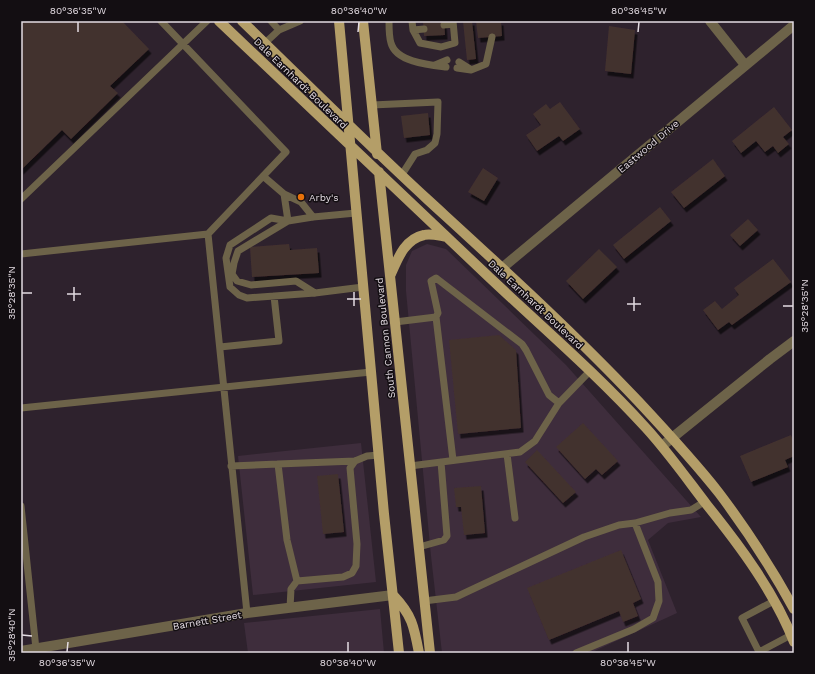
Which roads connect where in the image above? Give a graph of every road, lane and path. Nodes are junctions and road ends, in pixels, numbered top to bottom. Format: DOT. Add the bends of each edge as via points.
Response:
graph roads {
  1 [pos="161,21"];
  2 [pos="207,21"];
  3 [pos="219,21"];
  4 [pos="242,21"];
  5 [pos="271,21"];
  6 [pos="300,21"];
  7 [pos="339,21"];
  8 [pos="363,21"];
  9 [pos="389,21"];
  10 [pos="412,21"];
  11 [pos="710,21"];
  12 [pos="453,23"];
  13 [pos="794,25"];
  14 [pos="444,26"];
  15 [pos="424,29"];
  16 [pos="279,30"];
  17 [pos="413,30"];
  18 [pos="492,37"];
  19 [pos="265,43"];
  20 [pos="183,45"];
  21 [pos="446,63"];
  22 [pos="458,65"];
  23 [pos="744,65"];
  24 [pos="372,105"];
  25 [pos="348,124"];
  26 [pos="350,148"];
  27 [pos="377,154"];
  28 [pos="379,174"];
  29 [pos="263,176"];
  30 [pos="401,176"];
  31 [pos="284,194"];
  32 [pos="21,199"];
  33 [pos="356,212"];
  34 [pos="313,217"];
  35 [pos="288,221"];
  36 [pos="208,234"];
  37 [pos="446,236"];
  38 [pos="21,254"];
  39 [pos="502,268"];
  40 [pos="390,276"];
  41 [pos="363,287"];
  42 [pos="315,293"];
  43 [pos="274,296"];
  44 [pos="436,318"];
  45 [pos="395,322"];
  46 [pos="794,341"];
  47 [pos="220,347"];
  48 [pos="590,371"];
  49 [pos="371,372"];
  50 [pos="224,388"];
  51 [pos="559,403"];
  52 [pos="21,408"];
  53 [pos="672,437"];
  54 [pos="662,446"];
  55 [pos="507,454"];
  56 [pos="379,455"];
  57 [pos="453,460"];
  58 [pos="355,461"];
  59 [pos="441,462"];
  60 [pos="278,464"];
  61 [pos="231,466"];
  62 [pos="410,466"];
  63 [pos="704,502"];
  64 [pos="21,506"];
  65 [pos="515,518"];
  66 [pos="635,523"];
  67 [pos="418,547"];
  68 [pos="297,581"];
  69 [pos="393,595"];
  70 [pos="774,601"];
  71 [pos="424,602"];
  72 [pos="290,608"];
  73 [pos="794,609"];
  74 [pos="247,613"];
  75 [pos="793,637"];
  76 [pos="36,649"];
  77 [pos="21,651"];
  78 [pos="399,653"];
  79 [pos="419,653"];
  80 [pos="430,653"];
  81 [pos="576,653"];
  1 -- 20 [label="lane"];
  2 -- 20 [label="lane"];
  3 -- 26 [label="main road, Dale Earnhardt Boulevard"];
  4 -- 19 [label="main road, Dale Earnhardt Boulevard"];
  5 -- 16 [label="lane"];
  6 -- 16 [label="lane"];
  7 -- 25 [label="main road, South Cannon Boulevard"];
  8 -- 24 [label="main road, South Cannon Boulevard"];
  9 -- 21 [label="lane" via="391,44 400,56 424,64"];
  10 -- 17 [label="lane"];
  11 -- 23 [label="street"];
  12 -- 14 [label="lane"];
  12 -- 17 [label="lane" via="455,43 441,47 420,43"];
  13 -- 23 [label="street, Eastwood Drive"];
  15 -- 17 [label="lane"];
  16 -- 19 [label="lane"];
  18 -- 22 [label="lane" via="486,64 471,70"];
  19 -- 25 [label="main road, Dale Earnhardt Boulevard"];
  20 -- 29 [label="lane" via="286,152"];
  20 -- 32 [label="lane"];
  23 -- 39 [label="street, Eastwood Drive"];
  24 -- 27 [label="main road, South Cannon Boulevard"];
  24 -- 30 [label="lane" via="438,102 435,143 427,150 416,154"];
  25 -- 26 [label="main road, South Cannon Boulevard"];
  25 -- 27 [label="main road, Dale Earnhardt Boulevard"];
  26 -- 28 [label="main road, Dale Earnhardt Boulevard"];
  26 -- 33 [label="main road, South Cannon Boulevard"];
  27 -- 28 [label="main road, South Cannon Boulevard"];
  27 -- 30 [label="main road, Dale Earnhardt Boulevard"];
  28 -- 37 [label="main road, Dale Earnhardt Boulevard"];
  28 -- 40 [label="main road, South Cannon Boulevard"];
  29 -- 31 [label="lane"];
  29 -- 36 [label="lane"];
  30 -- 39 [label="main road, Dale Earnhardt Boulevard"];
  31 -- 34 [label="lane" via="300,202"];
  31 -- 35 [label="lane"];
  33 -- 34 [label="lane"];
  33 -- 41 [label="main road, South Cannon Boulevard"];
  34 -- 35 [label="lane"];
  35 -- 42 [label="lane" via="238,251 232,274 237,281 251,285 296,280"];
  35 -- 43 [label="lane" via="271,218 230,245 226,258 230,286 239,295 247,298"];
  36 -- 38 [label="lane"];
  36 -- 47 [label="lane"];
  37 -- 40 [label="main road" via="425,234 413,238 401,251"];
  37 -- 48 [label="main road, Dale Earnhardt Boulevard"];
  39 -- 53 [label="main road, Dale Earnhardt Boulevard" via="600,361"];
  40 -- 45 [label="main road, South Cannon Boulevard"];
  41 -- 42 [label="lane"];
  41 -- 49 [label="main road, South Cannon Boulevard"];
  42 -- 43 [label="lane"];
  43 -- 47 [label="lane" via="279,341"];
  44 -- 45 [label="lane"];
  44 -- 51 [label="lane" via="438,313 431,281 436,278 522,344 549,395"];
  44 -- 57 [label="lane"];
  45 -- 62 [label="main road, South Cannon Boulevard"];
  46 -- 53 [label="street"];
  47 -- 50 [label="lane"];
  48 -- 51 [label="lane"];
  48 -- 54 [label="main road, Dale Earnhardt Boulevard"];
  49 -- 50 [label="lane"];
  49 -- 56 [label="main road, South Cannon Boulevard"];
  50 -- 52 [label="lane"];
  50 -- 61 [label="lane"];
  51 -- 55 [label="lane" via="535,441 520,452"];
  53 -- 54 [label="street"];
  53 -- 73 [label="main road, Dale Earnhardt Boulevard" via="718,492 749,535"];
  54 -- 63 [label="main road, Dale Earnhardt Boulevard"];
  55 -- 57 [label="lane"];
  55 -- 65 [label="lane"];
  56 -- 58 [label="lane"];
  56 -- 69 [label="main road, South Cannon Boulevard"];
  57 -- 59 [label="lane"];
  58 -- 60 [label="lane"];
  58 -- 68 [label="lane" via="350,468 357,544 356,566 352,573 343,577"];
  59 -- 62 [label="lane"];
  59 -- 67 [label="lane" via="447,536 444,540"];
  60 -- 61 [label="lane"];
  60 -- 68 [label="lane" via="286,540"];
  61 -- 74 [label="lane"];
  62 -- 67 [label="main road, South Cannon Boulevard"];
  63 -- 66 [label="lane" via="691,510"];
  63 -- 70 [label="main road, Dale Earnhardt Boulevard" via="755,570"];
  64 -- 76 [label="lane"];
  66 -- 71 [label="lane" via="618,525 584,538 456,597"];
  66 -- 81 [label="lane" via="658,582 659,601 653,618 634,629"];
  67 -- 71 [label="main road, South Cannon Boulevard"];
  68 -- 72 [label="lane" via="291,589"];
  69 -- 72 [label="street, Barnett Street"];
  69 -- 78 [label="main road, South Cannon Boulevard"];
  69 -- 79 [label="main road" via="410,616"];
  70 -- 75 [label="main road, Dale Earnhardt Boulevard"];
  70 -- 75 [label="lane" via="742,618 759,652"];
  71 -- 80 [label="main road, South Cannon Boulevard"];
  72 -- 74 [label="street, Barnett Street"];
  74 -- 76 [label="street, Barnett Street"];
  76 -- 77 [label="street, Barnett Street"];
}
